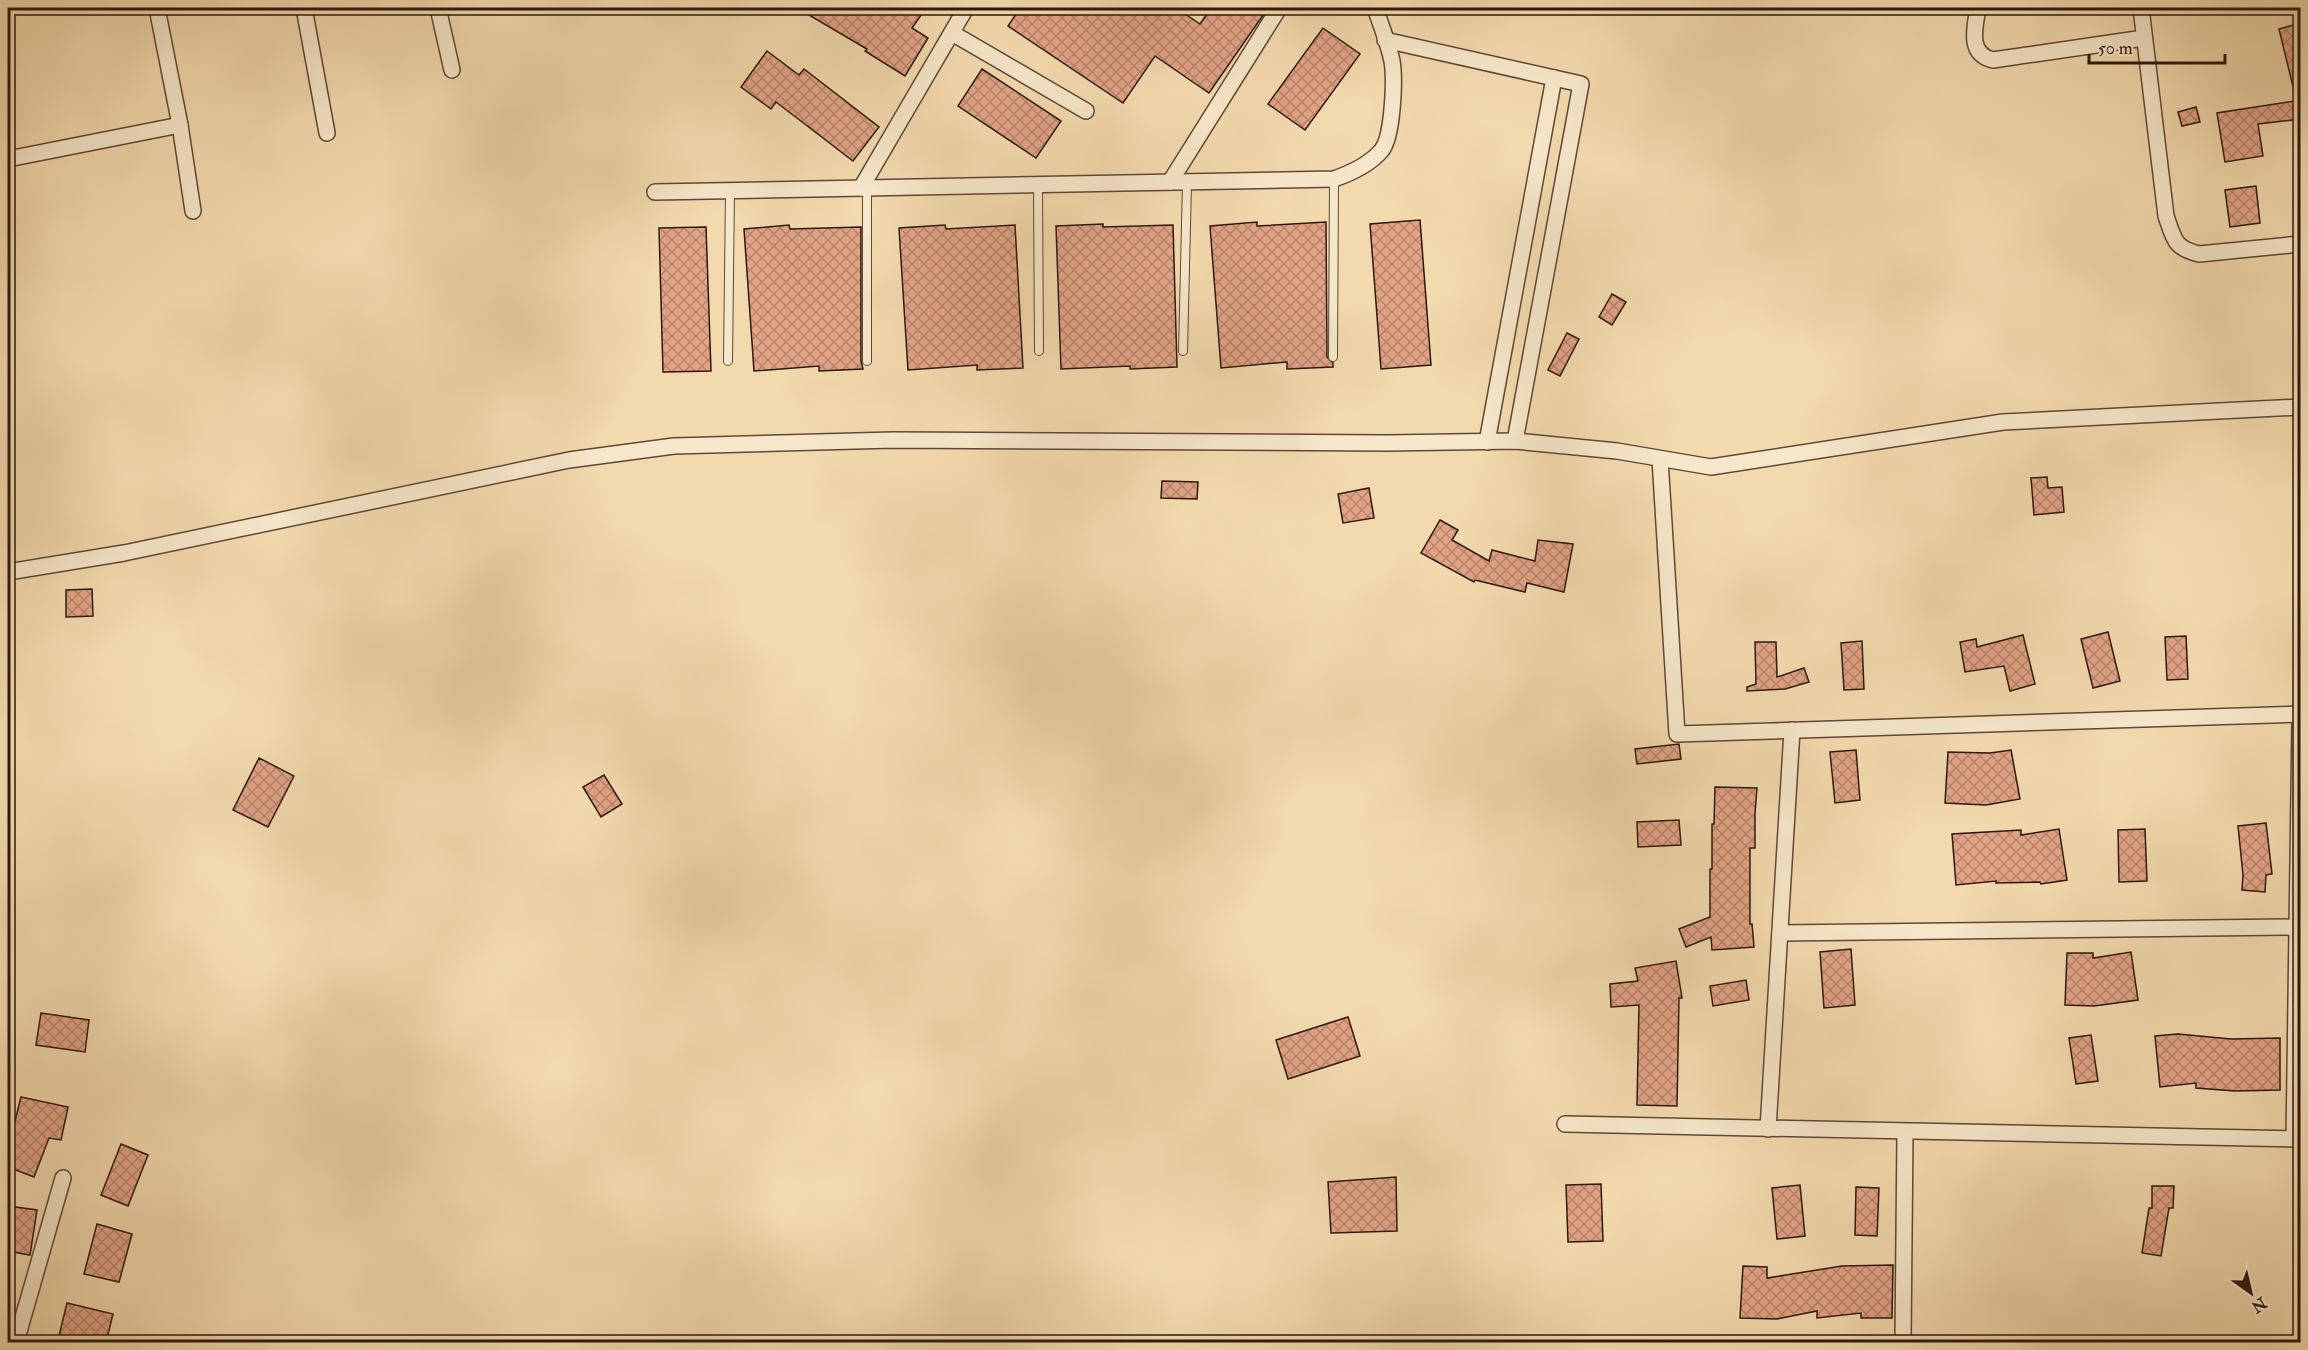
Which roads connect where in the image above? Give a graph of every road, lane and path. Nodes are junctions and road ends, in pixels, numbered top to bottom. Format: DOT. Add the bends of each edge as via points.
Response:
graph roads {
  1 [pos="157,8"];
  2 [pos="304,8"];
  3 [pos="438,8"];
  4 [pos="966,8"];
  5 [pos="1279,8"];
  6 [pos="1375,8"];
  7 [pos="1978,8"];
  8 [pos="2140,8"];
  9 [pos="951,33"];
  10 [pos="2144,38"];
  11 [pos="1385,40"];
  12 [pos="452,69"];
  13 [pos="1554,78"];
  14 [pos="1086,111"];
  15 [pos="180,125"];
  16 [pos="327,133"];
  17 [pos="8,159"];
  18 [pos="1334,179"];
  19 [pos="1170,182"];
  20 [pos="1186,183"];
  21 [pos="1038,186"];
  22 [pos="864,188"];
  23 [pos="730,191"];
  24 [pos="655,192"];
  25 [pos="193,211"];
  26 [pos="2301,244"];
  27 [pos="1039,351"];
  28 [pos="1183,351"];
  29 [pos="1333,357"];
  30 [pos="728,361"];
  31 [pos="867,361"];
  32 [pos="2301,407"];
  33 [pos="1515,441"];
  34 [pos="1487,442"];
  35 [pos="1659,459"];
  36 [pos="8,572"];
  37 [pos="2301,714"];
  38 [pos="2301,721"];
  39 [pos="1792,730"];
  40 [pos="2297,927"];
  41 [pos="1780,933"];
  42 [pos="1565,1124"];
  43 [pos="1768,1129"];
  44 [pos="1905,1132"];
  45 [pos="2297,1139"];
  46 [pos="63,1178"];
  47 [pos="16,1342"];
  48 [pos="1903,1342"];
  1 -- 15 [label="street"];
  2 -- 16 [label="street"];
  3 -- 12 [label="street"];
  4 -- 9 [label="street"];
  5 -- 19 [label="street"];
  6 -- 11 [label="street"];
  7 -- 10 [label="street" via="1973,37 1979,53 1994,60"];
  8 -- 10 [label="street"];
  9 -- 14 [label="street"];
  9 -- 22 [label="street"];
  10 -- 26 [label="street" via="2166,216 2183,250 2199,254"];
  11 -- 13 [label="street"];
  11 -- 18 [label="street" via="1392,62 1392,120 1383,150 1351,173"];
  13 -- 33 [label="street" via="1581,84"];
  13 -- 34 [label="street"];
  15 -- 17 [label="street"];
  15 -- 25 [label="street"];
  18 -- 20 [label="street"];
  18 -- 29 [label="lane"];
  19 -- 20 [label="street"];
  19 -- 21 [label="street"];
  20 -- 28 [label="lane"];
  21 -- 22 [label="street"];
  21 -- 27 [label="lane"];
  22 -- 23 [label="street"];
  22 -- 31 [label="lane"];
  23 -- 24 [label="street"];
  23 -- 30 [label="lane"];
  32 -- 35 [label="street" via="2003,422 1710,467"];
  33 -- 34 [label="street"];
  33 -- 35 [label="street"];
  34 -- 36 [label="street" via="893,440 674,446 569,460 124,553"];
  35 -- 39 [label="street" via="1677,734"];
  37 -- 39 [label="street"];
  38 -- 40 [label="street"];
  39 -- 41 [label="street"];
  40 -- 41 [label="street"];
  40 -- 45 [label="street"];
  41 -- 43 [label="street"];
  42 -- 43 [label="street"];
  43 -- 44 [label="street"];
  44 -- 45 [label="street"];
  44 -- 48 [label="street"];
  46 -- 47 [label="street"];
}
